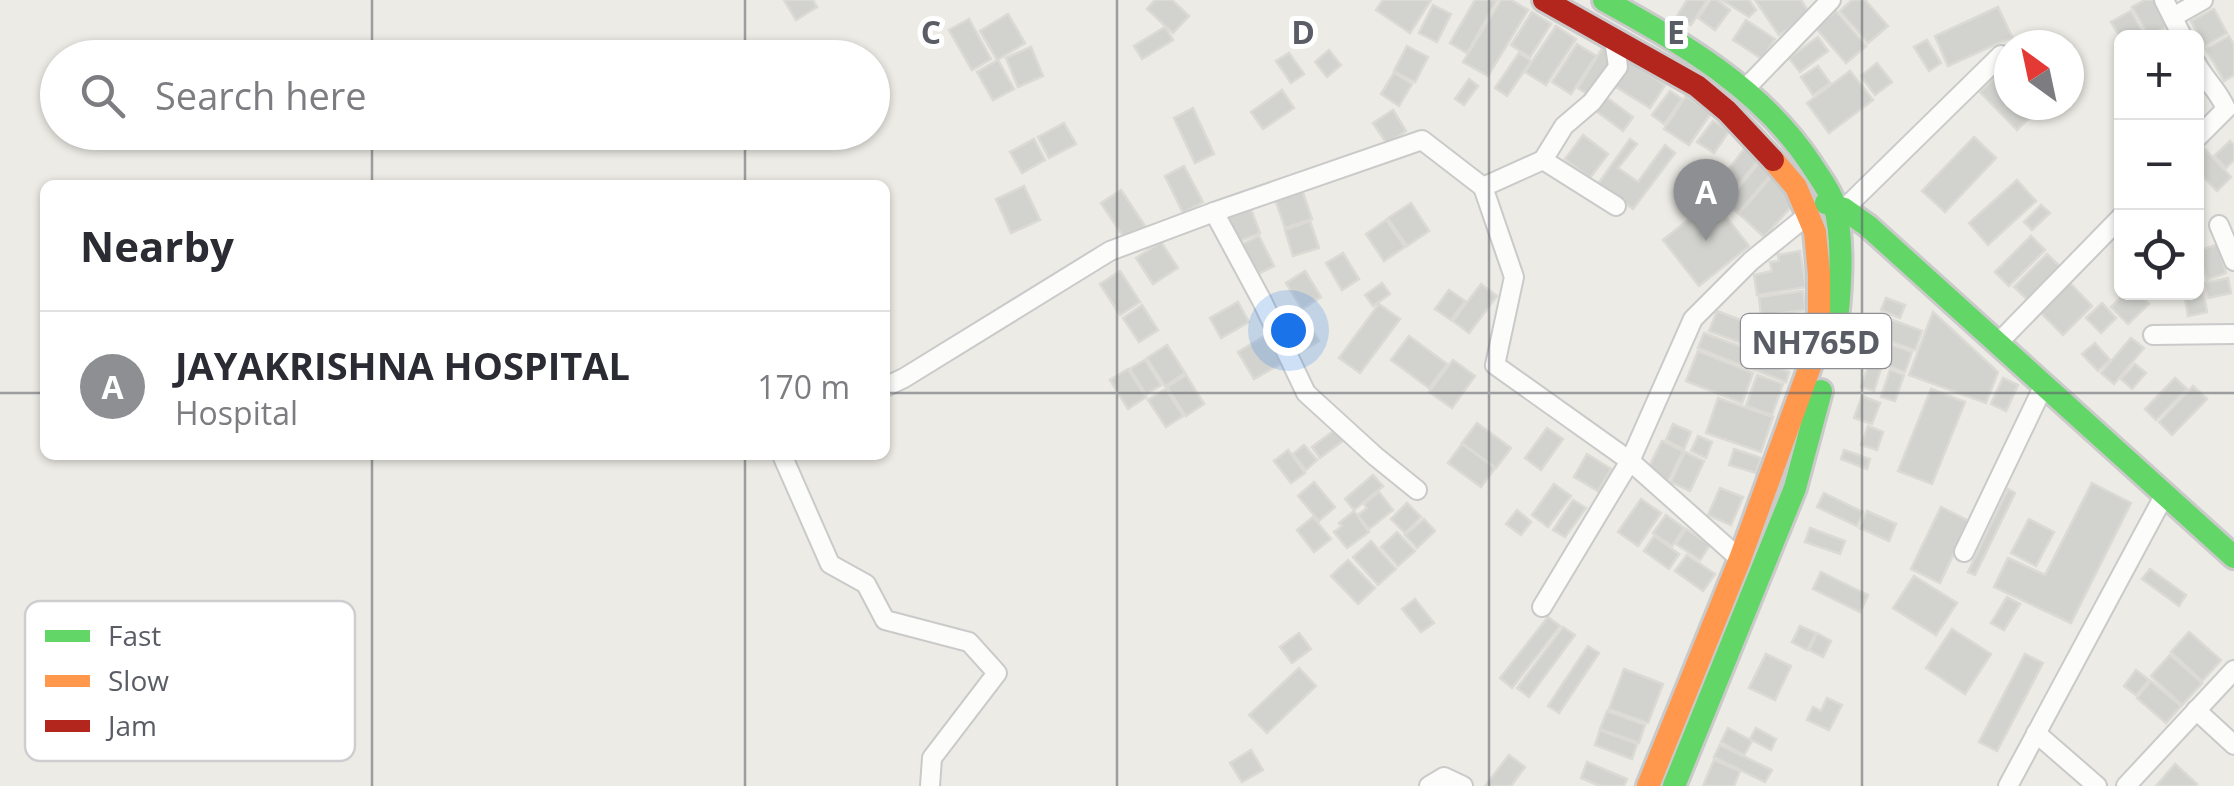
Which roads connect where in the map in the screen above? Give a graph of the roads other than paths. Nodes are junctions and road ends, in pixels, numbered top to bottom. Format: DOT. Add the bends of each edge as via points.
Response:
graph roads {
  1 [pos="1544,0"];
  2 [pos="1604,0"];
  3 [pos="1831,0"];
  4 [pos="2203,0"];
  5 [pos="2168,9"];
  6 [pos="1614,39"];
  7 [pos="1994,62"];
  8 [pos="2204,75"];
  9 [pos="2234,79"];
  10 [pos="2216,89"];
  11 [pos="1744,90"];
  12 [pos="2204,131"];
  13 [pos="1543,160"];
  14 [pos="1483,187"];
  15 [pos="1616,206"];
  16 [pos="1839,206"];
  17 [pos="1805,207"];
  18 [pos="1214,212"];
  19 [pos="2114,224"];
  20 [pos="2219,225"];
  21 [pos="2234,261"];
  22 [pos="2153,334"];
  23 [pos="2234,334"];
  24 [pos="1998,343"];
  25 [pos="890,385"];
  26 [pos="2044,386"];
  27 [pos="784,460"];
  28 [pos="1630,462"];
  29 [pos="1417,490"];
  30 [pos="2165,494"];
  31 [pos="1964,552"];
  32 [pos="2234,556"];
  33 [pos="1740,559"];
  34 [pos="1542,607"];
  35 [pos="2234,670"];
  36 [pos="2196,710"];
  37 [pos="2036,733"];
  38 [pos="2234,745"];
  39 [pos="930,786"];
  40 [pos="1429,786"];
  41 [pos="1463,786"];
  42 [pos="1648,786"];
  43 [pos="1674,786"];
  44 [pos="2008,786"];
  45 [pos="2096,786"];
  46 [pos="2126,786"];
  1 -- 6 [label="main road, NH765D"];
  2 -- 11 [label="main road, NH765D" via="1679,42"];
  3 -- 11 [label="street"];
  4 -- 5 [label="street"];
  6 -- 13 [label="street" via="1618,67"];
  6 -- 17 [label="main road, NH765D" via="1697,86 1726,111 1796,187"];
  7 -- 16 [label="street"];
  8 -- 10 [label="street"];
  9 -- 10 [label="street"];
  10 -- 12 [label="street" via="2226,109"];
  11 -- 16 [label="main road, NH765D" via="1800,148"];
  13 -- 14 [label="street"];
  13 -- 15 [label="street"];
  14 -- 18 [label="street" via="1422,140"];
  14 -- 28 [label="street" via="1514,277 1495,364"];
  16 -- 17 [label="main road"];
  16 -- 24 [label="main road"];
  16 -- 43 [label="main road, NH765D" via="1841,299 1794,488"];
  17 -- 28 [label="street" via="1693,319"];
  17 -- 33 [label="main road, NH765D" via="1819,274 1812,361"];
  18 -- 25 [label="street" via="1110,251"];
  18 -- 29 [label="street" via="1306,393"];
  19 -- 24 [label="street"];
  20 -- 21 [label="street"];
  22 -- 23 [label="street"];
  24 -- 26 [label="main road"];
  26 -- 30 [label="main road"];
  26 -- 31 [label="street"];
  27 -- 39 [label="street" via="830,564 866,584 886,620 969,642 997,674 932,758"];
  28 -- 33 [label="street"];
  28 -- 34 [label="street"];
  30 -- 32 [label="main road"];
  30 -- 37 [label="street"];
  33 -- 42 [label="main road, NH765D"];
  35 -- 36 [label="street"];
  36 -- 38 [label="street"];
  36 -- 46 [label="street"];
  37 -- 44 [label="street"];
  37 -- 45 [label="street"];
  40 -- 41 [label="street" via="1444,777"];
}
